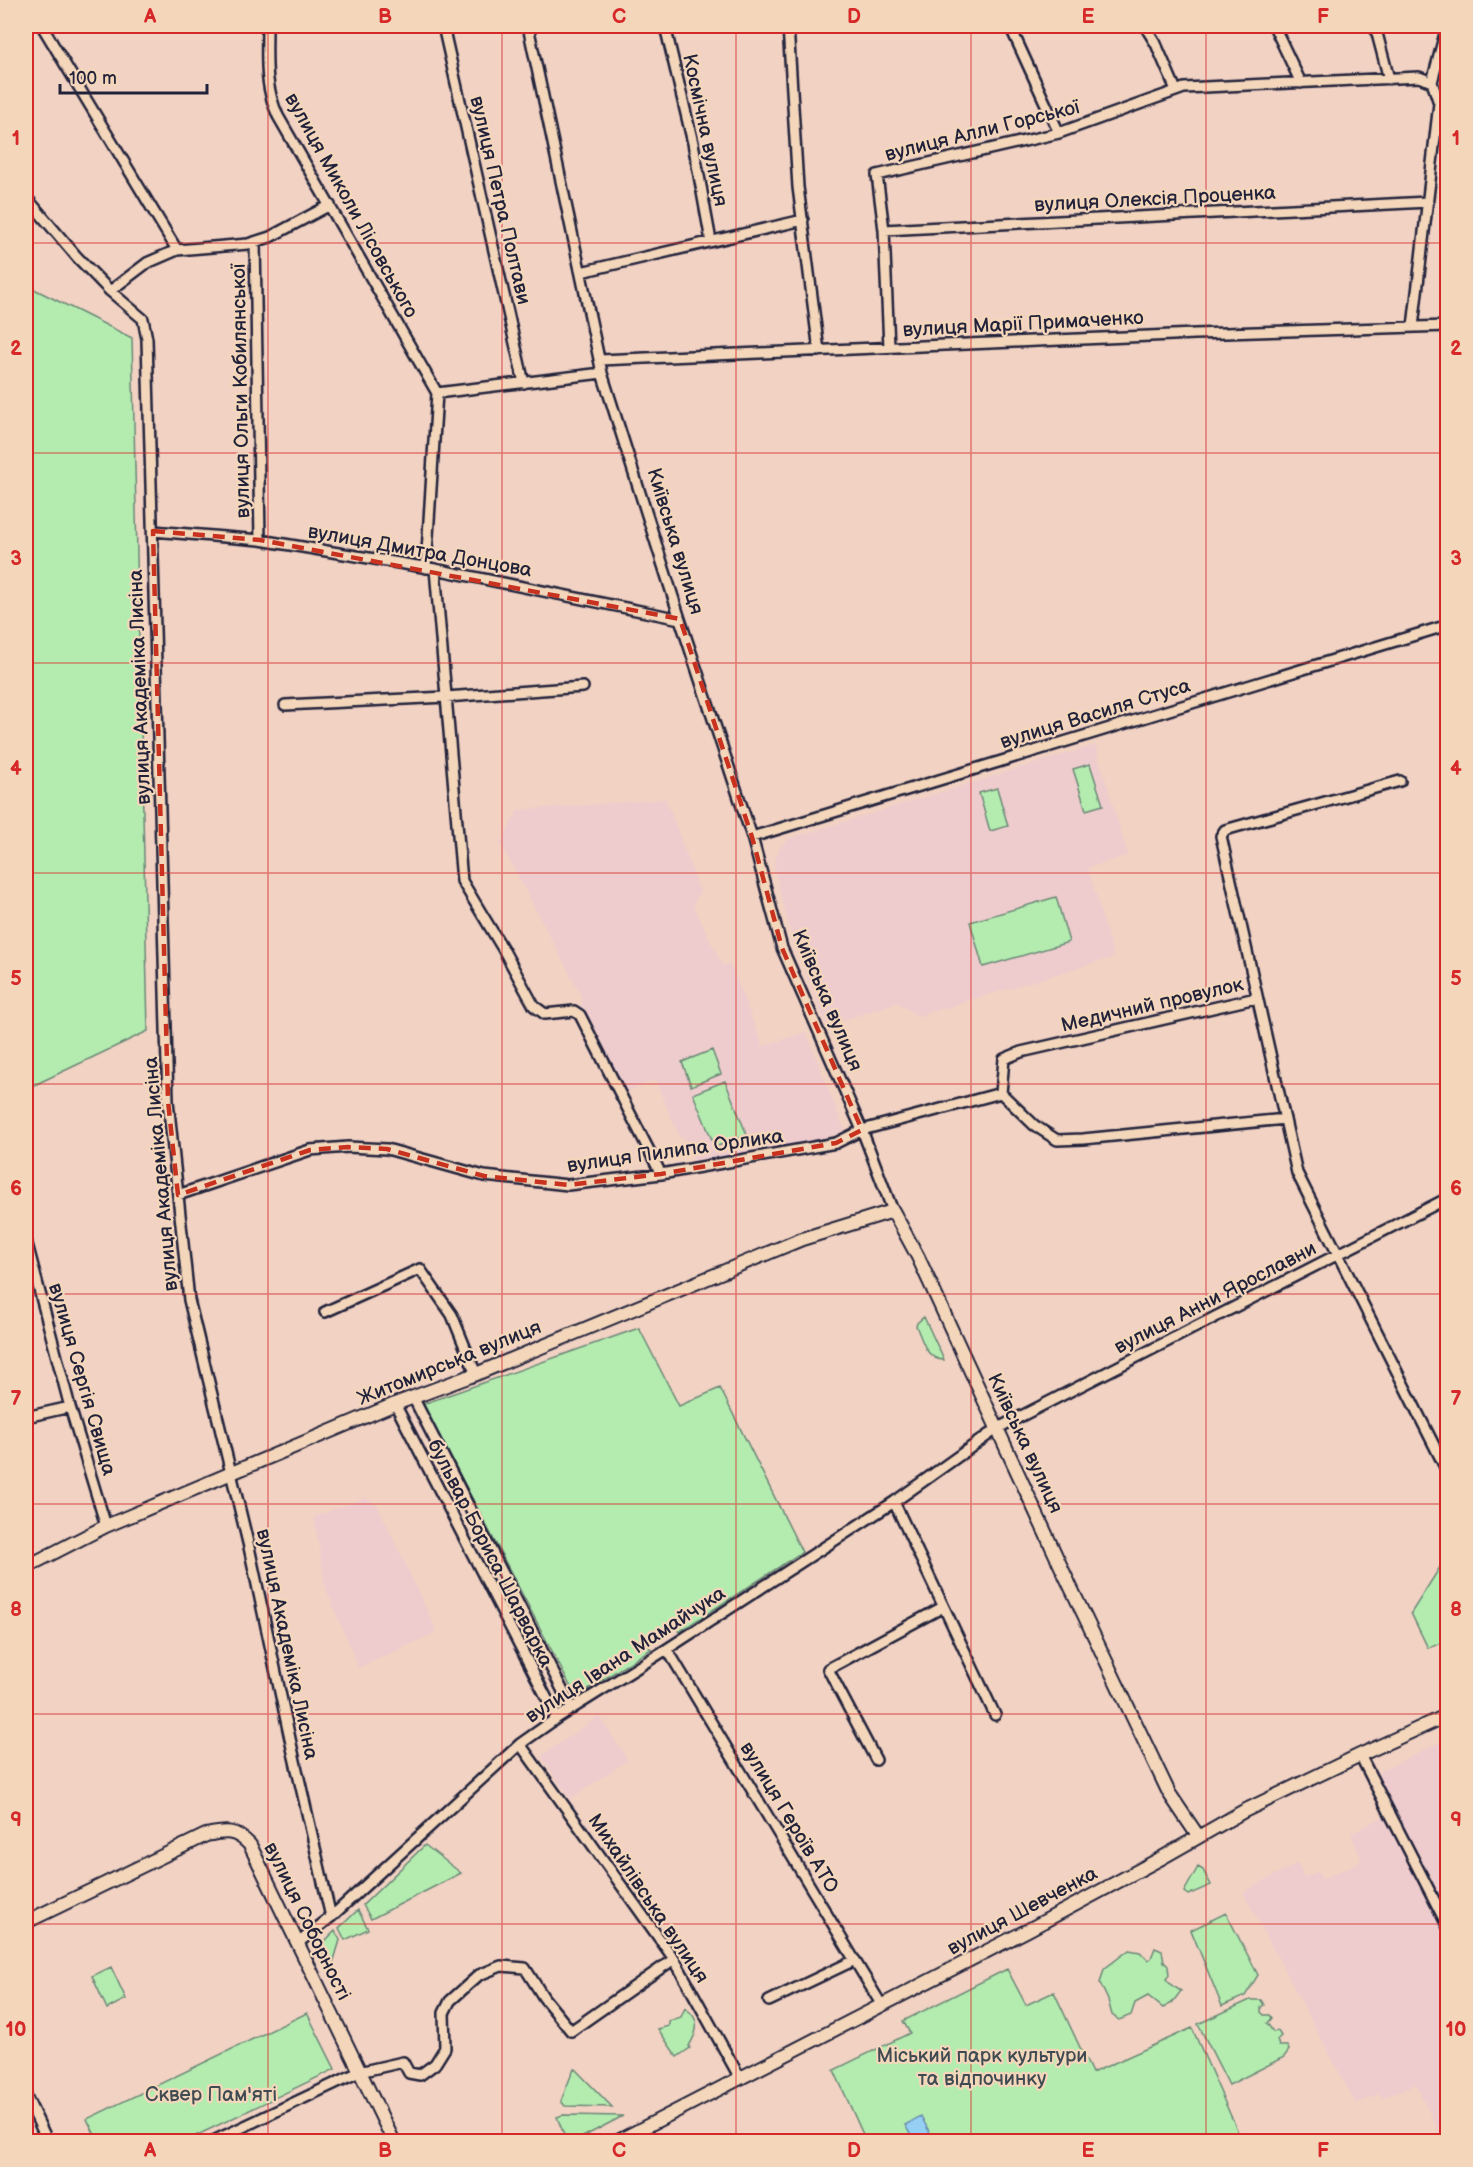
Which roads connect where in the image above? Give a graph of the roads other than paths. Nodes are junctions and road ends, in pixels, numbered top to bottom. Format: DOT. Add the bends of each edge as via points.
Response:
graph roads {
  1 [pos="42,26"];
  2 [pos="267,26"];
  3 [pos="443,26"];
  4 [pos="528,26"];
  5 [pos="665,26"];
  6 [pos="788,26"];
  7 [pos="1010,26"];
  8 [pos="1145,26"];
  9 [pos="1274,26"];
  10 [pos="1375,26"];
  11 [pos="1447,26"];
  12 [pos="1389,79"];
  13 [pos="1301,82"];
  14 [pos="1432,82"];
  15 [pos="1176,90"];
  16 [pos="1059,133"];
  17 [pos="26,197"];
  18 [pos="1428,202"];
  19 [pos="330,206"];
  20 [pos="802,220"];
  21 [pos="884,230"];
  22 [pos="255,242"];
  23 [pos="711,242"];
  24 [pos="177,250"];
  25 [pos="581,272"];
  26 [pos="110,291"];
  27 [pos="1448,326"];
  28 [pos="1413,327"];
  29 [pos="889,347"];
  30 [pos="819,351"];
  31 [pos="600,360"];
  32 [pos="602,373"];
  33 [pos="524,383"];
  34 [pos="437,393"];
  35 [pos="153,531"];
  36 [pos="260,540"];
  37 [pos="430,568"];
  38 [pos="680,619"];
  39 [pos="1448,625"];
  40 [pos="583,687"];
  41 [pos="446,697"];
  42 [pos="285,705"];
  43 [pos="1400,781"];
  44 [pos="753,837"];
  45 [pos="1256,998"];
  46 [pos="1000,1093"];
  47 [pos="1285,1119"];
  48 [pos="862,1130"];
  49 [pos="661,1174"];
  50 [pos="178,1195"];
  51 [pos="1448,1198"];
  52 [pos="894,1211"];
  53 [pos="26,1240"];
  54 [pos="1338,1255"];
  55 [pos="325,1312"];
  56 [pos="476,1374"];
  57 [pos="413,1397"];
  58 [pos="394,1404"];
  59 [pos="70,1407"];
  60 [pos="26,1417"];
  61 [pos="998,1428"];
  62 [pos="231,1473"];
  63 [pos="1448,1473"];
  64 [pos="894,1502"];
  65 [pos="106,1526"];
  66 [pos="26,1567"];
  67 [pos="943,1607"];
  68 [pos="667,1649"];
  69 [pos="572,1709"];
  70 [pos="994,1715"];
  71 [pos="1448,1715"];
  72 [pos="556,1718"];
  73 [pos="520,1744"];
  74 [pos="1360,1755"];
  75 [pos="876,1760"];
  76 [pos="1198,1836"];
  77 [pos="331,1917"];
  78 [pos="26,1922"];
  79 [pos="1448,1927"];
  80 [pos="298,1943"];
  81 [pos="674,1959"];
  82 [pos="855,1960"];
  83 [pos="769,2001"];
  84 [pos="881,2004"];
  85 [pos="359,2072"];
  86 [pos="740,2078"];
  87 [pos="26,2096"];
  88 [pos="45,2140"];
  89 [pos="211,2142"];
  90 [pos="394,2142"];
  91 [pos="616,2142"];
  1 -- 24 [label="street"];
  2 -- 19 [label="street, вулиця Миколи Лісовського" via="270,97"];
  3 -- 33 [label="street, вулиця Петра Полтави"];
  4 -- 25 [label="street, Київська вулиця"];
  5 -- 23 [label="street, Космічна вулиця" via="693,143"];
  6 -- 20 [label="street"];
  7 -- 16 [label="street"];
  8 -- 15 [label="street"];
  9 -- 13 [label="street"];
  10 -- 12 [label="street"];
  11 -- 14 [label="street"];
  12 -- 13 [label="street, вулиця Алли Горської"];
  12 -- 14 [label="street, вулиця Алли Горської" via="1419,77"];
  13 -- 15 [label="street, вулиця Алли Горської"];
  14 -- 18 [label="street" via="1439,103"];
  15 -- 16 [label="street, вулиця Алли Горської"];
  16 -- 21 [label="street, вулиця Алли Горської" via="877,175"];
  17 -- 26 [label="street"];
  18 -- 21 [label="street, вулиця Олексія Проценка"];
  18 -- 28 [label="street"];
  19 -- 22 [label="street"];
  19 -- 34 [label="street, вулиця Миколи Лісовського"];
  20 -- 23 [label="street"];
  20 -- 30 [label="street"];
  21 -- 29 [label="street"];
  22 -- 24 [label="street"];
  22 -- 36 [label="street, вулиця Ольги Кобилянської"];
  23 -- 25 [label="street"];
  24 -- 26 [label="street" via="147,263"];
  25 -- 31 [label="street, Київська вулиця"];
  26 -- 35 [label="street, вулиця Академіка Лисіна" via="143,319 147,339"];
  27 -- 28 [label="street, вулиця Марії Примаченко"];
  28 -- 29 [label="street, вулиця Марії Примаченко"];
  29 -- 30 [label="street, вулиця Марії Примаченко"];
  30 -- 31 [label="street, вулиця Марії Примаченко"];
  31 -- 32 [label="street, Київська вулиця"];
  32 -- 33 [label="street"];
  32 -- 38 [label="street, Київська вулиця"];
  33 -- 34 [label="street"];
  34 -- 37 [label="street"];
  35 -- 36 [label="street, вулиця Дмитра Донцова"];
  35 -- 50 [label="street, вулиця Академіка Лисіна" via="168,1101"];
  36 -- 37 [label="street, вулиця Дмитра Донцова"];
  37 -- 38 [label="street, вулиця Дмитра Донцова"];
  37 -- 41 [label="street"];
  38 -- 44 [label="street, Київська вулиця"];
  39 -- 44 [label="street, вулиця Василя Стуса"];
  40 -- 41 [label="street"];
  41 -- 42 [label="street"];
  41 -- 49 [label="street" via="462,881 534,1006 545,1014 574,1011 580,1015"];
  43 -- 45 [label="street" via="1222,833"];
  44 -- 48 [label="street, Київська вулиця" via="782,948"];
  45 -- 46 [label="street, Медичний провулок" via="1021,1052 1004,1059"];
  45 -- 47 [label="street, Медичний провулок"];
  46 -- 47 [label="street" via="1034,1125 1058,1140"];
  46 -- 48 [label="street"];
  47 -- 54 [label="street, Медичний провулок" via="1297,1173"];
  48 -- 49 [label="street, вулиця Пилипа Орлика" via="836,1143"];
  48 -- 52 [label="street, Київська вулиця"];
  49 -- 50 [label="street, вулиця Пилипа Орлика" via="568,1185 484,1176 387,1149 348,1147 310,1150"];
  50 -- 62 [label="street, вулиця Академіка Лисіна" via="189,1300"];
  51 -- 54 [label="street, вулиця Анни Ярославни"];
  52 -- 56 [label="main road, Житомирська вулиця" via="802,1239"];
  52 -- 61 [label="main road, Київська вулиця"];
  53 -- 59 [label="street, вулиця Сергія Свища"];
  54 -- 61 [label="street, вулиця Анни Ярославни"];
  54 -- 63 [label="street, Медичний провулок"];
  55 -- 56 [label="street" via="420,1269 452,1315"];
  56 -- 57 [label="main road, Житомирська вулиця"];
  57 -- 58 [label="main road, Житомирська вулиця"];
  57 -- 69 [label="street, бульвар Бориса Шарварка"];
  58 -- 62 [label="main road, Житомирська вулиця"];
  58 -- 72 [label="street, бульвар Бориса Шарварка"];
  59 -- 60 [label="street"];
  59 -- 65 [label="street, вулиця Сергія Свища"];
  61 -- 64 [label="street, вулиця Івана Мамайчука"];
  61 -- 76 [label="main road, Київська вулиця" via="1169,1793"];
  62 -- 65 [label="main road, Житомирська вулиця"];
  62 -- 77 [label="street, вулиця Академіка Лисіна"];
  64 -- 67 [label="street"];
  64 -- 68 [label="street, вулиця Івана Мамайчука"];
  65 -- 66 [label="main road, Житомирська вулиця"];
  67 -- 70 [label="street"];
  67 -- 75 [label="street" via="828,1670"];
  68 -- 69 [label="street, вулиця Івана Мамайчука"];
  68 -- 82 [label="street, вулиця Героїв АТО"];
  69 -- 72 [label="street, вулиця Івана Мамайчука"];
  71 -- 74 [label="main road, вулиця Шевченка"];
  72 -- 73 [label="street, вулиця Івана Мамайчука"];
  73 -- 77 [label="street, вулиця Івана Мамайчука"];
  73 -- 81 [label="street, Михайлівська вулиця"];
  74 -- 76 [label="main road, вулиця Шевченка"];
  74 -- 79 [label="street"];
  76 -- 84 [label="main road, вулиця Шевченка" via="1028,1930"];
  77 -- 80 [label="street, вулиця Івана Мамайчука"];
  78 -- 80 [label="main road, вулиця Соборності" via="206,1835 233,1832 250,1845"];
  80 -- 85 [label="main road, вулиця Соборності"];
  81 -- 85 [label="street" via="571,2031 525,1968 501,1966 479,1975 450,2001 444,2013 445,2048 435,2064 420,2075 409,2073 403,2062"];
  81 -- 86 [label="street, Михайлівська вулиця"];
  82 -- 83 [label="street"];
  82 -- 84 [label="street, вулиця Героїв АТО"];
  84 -- 86 [label="main road, вулиця Шевченка"];
  85 -- 89 [label="street"];
  85 -- 90 [label="main road, вулиця Соборності"];
  86 -- 91 [label="main road, вулиця Шевченка"];
  87 -- 88 [label="street"];
}
